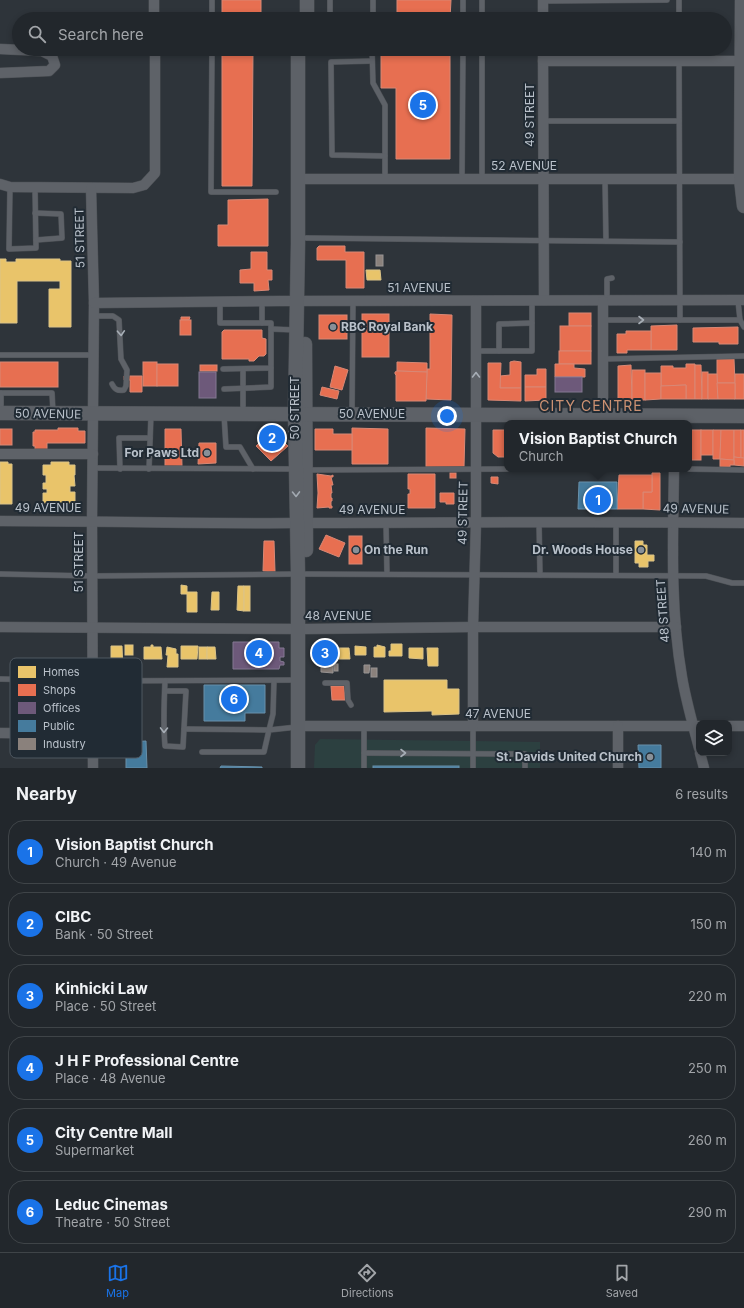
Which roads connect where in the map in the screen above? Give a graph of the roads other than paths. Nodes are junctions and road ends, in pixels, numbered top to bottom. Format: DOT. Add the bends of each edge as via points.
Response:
graph roads {
  1 [pos="154,0"];
  2 [pos="212,0"];
  3 [pos="298,0"];
  4 [pos="307,0"];
  5 [pos="330,0"];
  6 [pos="373,0"];
  7 [pos="463,0"];
  8 [pos="482,0"];
  9 [pos="543,0"];
  10 [pos="667,0"];
  11 [pos="679,0"];
  12 [pos="742,0"];
  13 [pos="154,12"];
  14 [pos="212,12"];
  15 [pos="298,12"];
  16 [pos="307,12"];
  17 [pos="330,12"];
  18 [pos="373,12"];
  19 [pos="463,12"];
  20 [pos="482,12"];
  21 [pos="543,12"];
  22 [pos="679,12"];
  23 [pos="0,49"];
  24 [pos="12,50"];
  25 [pos="52,56"];
  26 [pos="155,56"];
  27 [pos="212,56"];
  28 [pos="298,56"];
  29 [pos="307,56"];
  30 [pos="372,56"];
  31 [pos="463,56"];
  32 [pos="482,56"];
  33 [pos="543,56"];
  34 [pos="679,56"];
  35 [pos="372,61"];
  36 [pos="543,61"];
  37 [pos="679,61"];
  38 [pos="742,61"];
  39 [pos="0,73"];
  40 [pos="544,121"];
  41 [pos="679,121"];
  42 [pos="385,156"];
  43 [pos="302,178"];
  44 [pos="385,178"];
  45 [pos="462,179"];
  46 [pos="482,179"];
  47 [pos="544,179"];
  48 [pos="604,179"];
  49 [pos="679,179"];
  50 [pos="741,179"];
  51 [pos="5,186"];
  52 [pos="35,187"];
  53 [pos="91,188"];
  54 [pos="276,192"];
  55 [pos="744,206"];
  56 [pos="35,213"];
  57 [pos="306,238"];
  58 [pos="36,240"];
  59 [pos="544,241"];
  60 [pos="606,241"];
  61 [pos="680,242"];
  62 [pos="612,278"];
  63 [pos="532,300"];
  64 [pos="544,300"];
  65 [pos="220,301"];
  66 [pos="262,301"];
  67 [pos="300,301"];
  68 [pos="353,301"];
  69 [pos="476,301"];
  70 [pos="605,301"];
  71 [pos="680,301"];
  72 [pos="741,301"];
  73 [pos="94,302"];
  74 [pos="94,316"];
  75 [pos="603,320"];
  76 [pos="680,320"];
  77 [pos="740,320"];
  78 [pos="262,323"];
  79 [pos="532,324"];
  80 [pos="744,326"];
  81 [pos="271,329"];
  82 [pos="296,330"];
  83 [pos="476,351"];
  84 [pos="499,351"];
  85 [pos="0,355"];
  86 [pos="94,355"];
  87 [pos="744,356"];
  88 [pos="603,359"];
  89 [pos="271,368"];
  90 [pos="223,369"];
  91 [pos="243,369"];
  92 [pos="112,384"];
  93 [pos="244,388"];
  94 [pos="224,389"];
  95 [pos="0,393"];
  96 [pos="0,413"];
  97 [pos="300,413"];
  98 [pos="53,414"];
  99 [pos="93,414"];
  100 [pos="151,414"];
  101 [pos="224,414"];
  102 [pos="244,414"];
  103 [pos="352,414"];
  104 [pos="476,414"];
  105 [pos="603,414"];
  106 [pos="744,416"];
  107 [pos="674,419"];
  108 [pos="150,438"];
  109 [pos="0,454"];
  110 [pos="93,454"];
  111 [pos="92,468"];
  112 [pos="120,468"];
  113 [pos="149,469"];
  114 [pos="253,469"];
  115 [pos="476,469"];
  116 [pos="504,469"];
  117 [pos="692,469"];
  118 [pos="301,470"];
  119 [pos="744,470"];
  120 [pos="674,472"];
  121 [pos="0,521"];
  122 [pos="92,521"];
  123 [pos="476,522"];
  124 [pos="539,522"];
  125 [pos="616,522"];
  126 [pos="673,522"];
  127 [pos="302,523"];
  128 [pos="386,523"];
  129 [pos="744,523"];
  130 [pos="0,574"];
  131 [pos="302,574"];
  132 [pos="386,574"];
  133 [pos="474,575"];
  134 [pos="540,575"];
  135 [pos="616,575"];
  136 [pos="92,576"];
  137 [pos="674,576"];
  138 [pos="744,583"];
  139 [pos="0,627"];
  140 [pos="93,627"];
  141 [pos="473,627"];
  142 [pos="676,627"];
  143 [pos="302,629"];
  144 [pos="92,658"];
  145 [pos="0,679"];
  146 [pos="10,679"];
  147 [pos="298,680"];
  148 [pos="142,681"];
  149 [pos="165,681"];
  150 [pos="186,681"];
  151 [pos="274,681"];
  152 [pos="325,683"];
  153 [pos="165,691"];
  154 [pos="186,691"];
  155 [pos="351,706"];
  156 [pos="302,726"];
  157 [pos="618,726"];
  158 [pos="696,726"];
  159 [pos="732,726"];
  160 [pos="744,726"];
  161 [pos="364,727"];
  162 [pos="473,727"];
  163 [pos="184,729"];
  164 [pos="269,730"];
  165 [pos="0,733"];
  166 [pos="10,733"];
  167 [pos="202,752"];
  168 [pos="364,753"];
  169 [pos="473,753"];
  170 [pos="701,756"];
  171 [pos="93,758"];
  172 [pos="93,768"];
  173 [pos="298,768"];
  174 [pos="306,768"];
  175 [pos="364,768"];
  176 [pos="473,768"];
  177 [pos="525,768"];
  178 [pos="618,768"];
  179 [pos="704,768"];
  1 -- 13 [label="street"];
  2 -- 14 [label="lane"];
  3 -- 15 [label="main road"];
  4 -- 16 [label="main road"];
  5 -- 17 [label="lane"];
  6 -- 18 [label="lane"];
  7 -- 19 [label="lane"];
  8 -- 20 [label="lane"];
  9 -- 10 [label="lane"];
  9 -- 21 [label="street"];
  11 -- 22 [label="lane"];
  12 -- 38 [label="main road"];
  23 -- 24 [label="street"];
  25 -- 39 [label="street" via="55,65 49,71"];
  26 -- 53 [label="street" via="155,173 144,185 133,188"];
  27 -- 54 [label="lane" via="211,192"];
  28 -- 43 [label="main road, 50 STREET"];
  29 -- 43 [label="main road, 50 STREET"];
  30 -- 35 [label="lane"];
  31 -- 45 [label="lane"];
  32 -- 46 [label="lane"];
  33 -- 36 [label="street, 49 STREET"];
  34 -- 37 [label="lane"];
  35 -- 42 [label="lane" via="373,83 385,105"];
  35 -- 42 [label="lane" via="331,62 332,155"];
  36 -- 37 [label="street"];
  36 -- 40 [label="street, 49 STREET"];
  37 -- 38 [label="street"];
  37 -- 41 [label="lane"];
  38 -- 50 [label="main road"];
  40 -- 41 [label="lane"];
  40 -- 47 [label="street, 49 STREET"];
  41 -- 49 [label="lane"];
  42 -- 44 [label="lane"];
  43 -- 44 [label="street, 52 AVENUE"];
  43 -- 57 [label="main road, 50 STREET"];
  43 -- 67 [label="main road, 50 STREET" via="298,243"];
  44 -- 45 [label="street, 52 AVENUE"];
  45 -- 46 [label="street, 52 AVENUE"];
  46 -- 47 [label="street, 52 AVENUE"];
  47 -- 48 [label="street, 52 AVENUE"];
  47 -- 59 [label="street, 49 STREET"];
  48 -- 49 [label="street, 52 AVENUE"];
  48 -- 60 [label="lane"];
  49 -- 50 [label="street, 52 AVENUE"];
  49 -- 61 [label="lane"];
  50 -- 55 [label="main road"];
  51 -- 52 [label="street"];
  51 -- 58 [label="lane" via="9,249 36,248"];
  52 -- 53 [label="street"];
  52 -- 56 [label="lane"];
  53 -- 73 [label="street, 51 STREET"];
  56 -- 58 [label="lane"];
  56 -- 58 [label="lane" via="61,214 62,238"];
  57 -- 59 [label="lane"];
  57 -- 67 [label="main road, 50 STREET"];
  59 -- 60 [label="lane"];
  59 -- 64 [label="street, 49 STREET"];
  60 -- 61 [label="lane"];
  61 -- 71 [label="lane"];
  62 -- 70 [label="lane" via="607,279"];
  63 -- 64 [label="street, 51 AVENUE"];
  63 -- 69 [label="street, 51 AVENUE"];
  63 -- 79 [label="lane"];
  64 -- 70 [label="street, 51 AVENUE"];
  65 -- 66 [label="street, 51 AVENUE"];
  65 -- 73 [label="street, 51 AVENUE"];
  65 -- 78 [label="lane" via="220,322"];
  66 -- 67 [label="street, 51 AVENUE"];
  66 -- 78 [label="lane"];
  67 -- 68 [label="street, 51 AVENUE"];
  67 -- 82 [label="main road, 50 STREET"];
  67 -- 97 [label="main road, 50 STREET"];
  68 -- 69 [label="street, 51 AVENUE"];
  68 -- 103 [label="lane"];
  69 -- 83 [label="street, 49 STREET"];
  70 -- 71 [label="street, 51 AVENUE"];
  70 -- 75 [label="street"];
  71 -- 72 [label="street, 51 AVENUE"];
  71 -- 76 [label="lane"];
  72 -- 77 [label="lane"];
  73 -- 74 [label="street, 51 STREET"];
  74 -- 86 [label="street, 51 STREET"];
  74 -- 92 [label="lane, one-way" via="113,316 119,320 122,359 127,370 126,386 124,390 118,391"];
  75 -- 76 [label="lane, one-way"];
  75 -- 88 [label="street"];
  76 -- 77 [label="lane"];
  77 -- 80 [label="lane"];
  78 -- 81 [label="lane" via="271,323"];
  79 -- 84 [label="lane" via="532,351"];
  79 -- 84 [label="lane" via="499,324"];
  81 -- 82 [label="lane"];
  81 -- 89 [label="lane"];
  82 -- 97 [label="main road, 50 STREET"];
  83 -- 84 [label="lane"];
  104 -- 83 [label="street, 49 STREET, one-way"];
  85 -- 86 [label="lane"];
  86 -- 99 [label="street, 51 STREET"];
  87 -- 88 [label="lane"];
  88 -- 105 [label="street"];
  89 -- 91 [label="lane"];
  89 -- 93 [label="lane" via="271,387"];
  90 -- 91 [label="lane"];
  91 -- 93 [label="lane"];
  93 -- 94 [label="lane"];
  93 -- 102 [label="lane"];
  95 -- 96 [label="lane"];
  95 -- 98 [label="lane" via="52,393"];
  96 -- 98 [label="main road, 50 AVENUE"];
  97 -- 102 [label="main road, 50 AVENUE"];
  97 -- 103 [label="main road, 50 AVENUE"];
  97 -- 118 [label="main road, 50 STREET"];
  98 -- 99 [label="main road, 50 AVENUE"];
  99 -- 100 [label="main road, 50 AVENUE"];
  99 -- 110 [label="street, 51 STREET"];
  100 -- 101 [label="main road, 50 AVENUE"];
  100 -- 108 [label="lane"];
  101 -- 102 [label="main road, 50 AVENUE"];
  101 -- 114 [label="lane" via="226,448 240,447"];
  103 -- 104 [label="main road, 50 AVENUE"];
  104 -- 105 [label="main road, 50 AVENUE"];
  104 -- 115 [label="street, 49 STREET"];
  105 -- 107 [label="main road, 50 AVENUE"];
  106 -- 107 [label="main road, 50 AVENUE"];
  108 -- 112 [label="lane" via="119,438"];
  108 -- 113 [label="lane"];
  109 -- 110 [label="street"];
  110 -- 111 [label="street, 51 STREET"];
  111 -- 112 [label="lane"];
  111 -- 122 [label="street, 51 STREET"];
  112 -- 113 [label="lane"];
  113 -- 114 [label="lane"];
  114 -- 118 [label="lane"];
  115 -- 116 [label="lane"];
  115 -- 118 [label="lane"];
  115 -- 123 [label="street, 49 STREET"];
  117 -- 119 [label="lane"];
  118 -- 127 [label="main road, 50 STREET"];
  120 -- 126 [label="street, 48 STREET"];
  121 -- 122 [label="street, 49 AVENUE"];
  122 -- 127 [label="street, 49 AVENUE"];
  122 -- 136 [label="street, 51 STREET"];
  123 -- 124 [label="street, 49 AVENUE"];
  123 -- 128 [label="street, 49 AVENUE"];
  123 -- 133 [label="street, 49 STREET"];
  124 -- 125 [label="street, 49 AVENUE"];
  124 -- 134 [label="lane"];
  125 -- 126 [label="street, 49 AVENUE"];
  125 -- 135 [label="lane"];
  126 -- 129 [label="street, 49 AVENUE"];
  126 -- 137 [label="street, 48 STREET"];
  127 -- 128 [label="street, 49 AVENUE"];
  127 -- 131 [label="main road, 50 STREET"];
  128 -- 132 [label="lane"];
  130 -- 136 [label="lane"];
  131 -- 132 [label="lane"];
  131 -- 136 [label="lane"];
  131 -- 143 [label="main road, 50 STREET"];
  132 -- 133 [label="lane"];
  133 -- 134 [label="lane"];
  133 -- 141 [label="street, 49 STREET"];
  134 -- 135 [label="lane"];
  135 -- 137 [label="lane"];
  136 -- 140 [label="street, 51 STREET"];
  137 -- 138 [label="lane" via="706,576 732,583"];
  137 -- 142 [label="street, 48 STREET"];
  139 -- 140 [label="street, 48 AVENUE"];
  140 -- 143 [label="street, 48 AVENUE"];
  140 -- 144 [label="street, 51 STREET"];
  141 -- 142 [label="street, 48 AVENUE"];
  141 -- 143 [label="street, 48 AVENUE"];
  141 -- 162 [label="street, 49 STREET"];
  142 -- 158 [label="street, 48 STREET" via="682,677"];
  143 -- 147 [label="main road, 50 STREET"];
  143 -- 156 [label="main road, 50 STREET"];
  145 -- 146 [label="lane"];
  147 -- 151 [label="lane"];
  147 -- 156 [label="main road, 50 STREET"];
  148 -- 149 [label="lane"];
  149 -- 150 [label="lane"];
  149 -- 153 [label="lane"];
  150 -- 151 [label="lane"];
  150 -- 154 [label="lane"];
  151 -- 164 [label="lane"];
  152 -- 155 [label="lane" via="347,683"];
  153 -- 154 [label="lane"];
  153 -- 163 [label="lane, one-way" via="165,746 183,746"];
  154 -- 163 [label="lane"];
  156 -- 161 [label="street, 47 AVENUE"];
  156 -- 164 [label="lane"];
  156 -- 173 [label="main road, 50 STREET"];
  156 -- 174 [label="main road, 50 STREET"];
  157 -- 158 [label="street, 47 AVENUE"];
  157 -- 162 [label="street, 47 AVENUE"];
  157 -- 178 [label="street"];
  159 -- 160 [label="street"];
  161 -- 162 [label="street, 47 AVENUE"];
  161 -- 168 [label="lane"];
  162 -- 169 [label="lane"];
  163 -- 164 [label="lane"];
  164 -- 167 [label="lane" via="264,752"];
  165 -- 166 [label="street"];
  168 -- 169 [label="lane, one-way"];
  168 -- 175 [label="lane"];
  169 -- 176 [label="lane"];
  169 -- 177 [label="lane" via="525,754"];
  170 -- 179 [label="street"];
  171 -- 172 [label="street, 51 STREET"];
}
